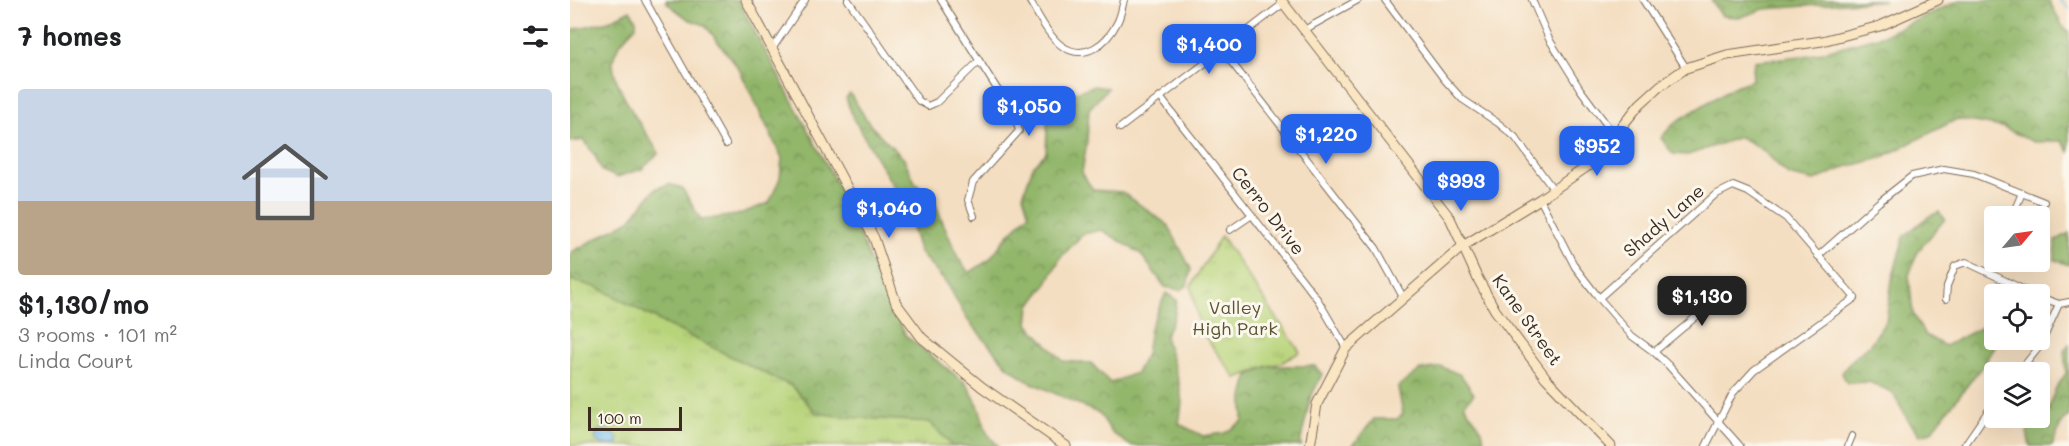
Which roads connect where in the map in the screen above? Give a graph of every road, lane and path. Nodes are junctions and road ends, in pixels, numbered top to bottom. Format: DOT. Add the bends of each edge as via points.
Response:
graph roads {
  1 [pos="645,0"];
  2 [pos="746,0"];
  3 [pos="805,0"];
  4 [pos="848,0"];
  5 [pos="941,0"];
  6 [pos="1029,0"];
  7 [pos="1124,0"];
  8 [pos="1358,0"];
  9 [pos="1385,0"];
  10 [pos="1532,0"];
  11 [pos="1643,0"];
  12 [pos="1938,0"];
  13 [pos="1282,2"];
  14 [pos="1304,30"];
  15 [pos="772,50"];
  16 [pos="1222,50"];
  17 [pos="979,61"];
  18 [pos="1686,68"];
  19 [pos="1160,97"];
  20 [pos="1120,128"];
  21 [pos="1616,136"];
  22 [pos="726,144"];
  23 [pos="1553,189"];
  24 [pos="2022,193"];
  25 [pos="1540,199"];
  26 [pos="2044,202"];
  27 [pos="2016,206"];
  28 [pos="1252,215"];
  29 [pos="974,216"];
  30 [pos="1230,230"];
  31 [pos="1463,246"];
  32 [pos="1818,256"];
  33 [pos="1984,269"];
  34 [pos="1991,272"];
  35 [pos="1735,284"];
  36 [pos="2013,284"];
  37 [pos="1403,297"];
  38 [pos="1599,298"];
  39 [pos="1946,299"];
  40 [pos="2050,301"];
  41 [pos="2069,302"];
  42 [pos="2059,304"];
  43 [pos="1346,348"];
  44 [pos="1654,352"];
  45 [pos="2027,362"];
  46 [pos="1984,417"];
  47 [pos="1718,422"];
  48 [pos="1852,436"];
  49 [pos="1066,446"];
  50 [pos="1310,446"];
  51 [pos="1611,446"];
  52 [pos="1706,446"];
  53 [pos="1740,446"];
  54 [pos="1848,446"];
  55 [pos="1964,446"];
  1 -- 22 [label="street"];
  2 -- 15 [label="street"];
  3 -- 15 [label="street"];
  4 -- 17 [label="street" via="919,101 928,106"];
  5 -- 17 [label="street"];
  6 -- 7 [label="street" via="1060,45 1076,52 1091,50 1106,40 1119,21"];
  8 -- 14 [label="street"];
  9 -- 23 [label="street" via="1450,86 1515,137"];
  10 -- 21 [label="street" via="1549,39"];
  11 -- 18 [label="street"];
  12 -- 18 [label="street" via="1880,26 1834,38 1727,55"];
  13 -- 14 [label="street, Kane Street"];
  13 -- 16 [label="street"];
  14 -- 31 [label="street, Kane Street" via="1449,218"];
  15 -- 49 [label="street" via="874,238 896,303 922,338 982,387"];
  16 -- 19 [label="street"];
  16 -- 37 [label="street" via="1376,248"];
  17 -- 29 [label="street" via="1016,119 1019,131 973,182 968,200"];
  18 -- 21 [label="street" via="1640,104"];
  19 -- 20 [label="street"];
  19 -- 28 [label="street, Cerro Drive"];
  21 -- 23 [label="street" via="1591,164"];
  23 -- 25 [label="street"];
  24 -- 26 [label="street"];
  24 -- 27 [label="street"];
  24 -- 32 [label="street" via="1974,174 1944,169 1912,176"];
  25 -- 31 [label="street"];
  25 -- 38 [label="street" via="1575,267"];
  28 -- 30 [label="street"];
  28 -- 43 [label="street, Cerro Drive" via="1318,300"];
  31 -- 37 [label="street"];
  31 -- 51 [label="street, Kane Street" via="1495,310 1546,378"];
  32 -- 38 [label="street, Shady Lane" via="1786,218 1733,186 1715,195"];
  32 -- 47 [label="street, Shady Lane" via="1855,298 1754,370 1733,393"];
  33 -- 39 [label="street" via="1966,261 1955,266"];
  34 -- 36 [label="street"];
  35 -- 44 [label="street"];
  37 -- 43 [label="street"];
  38 -- 44 [label="street" via="1632,336"];
  40 -- 42 [label="street"];
  41 -- 42 [label="street"];
  42 -- 45 [label="street" via="2040,346"];
  43 -- 50 [label="street" via="1317,404"];
  44 -- 47 [label="street"];
  46 -- 55 [label="street"];
  47 -- 52 [label="street"];
  47 -- 53 [label="street"];
  48 -- 54 [label="street"];
}
